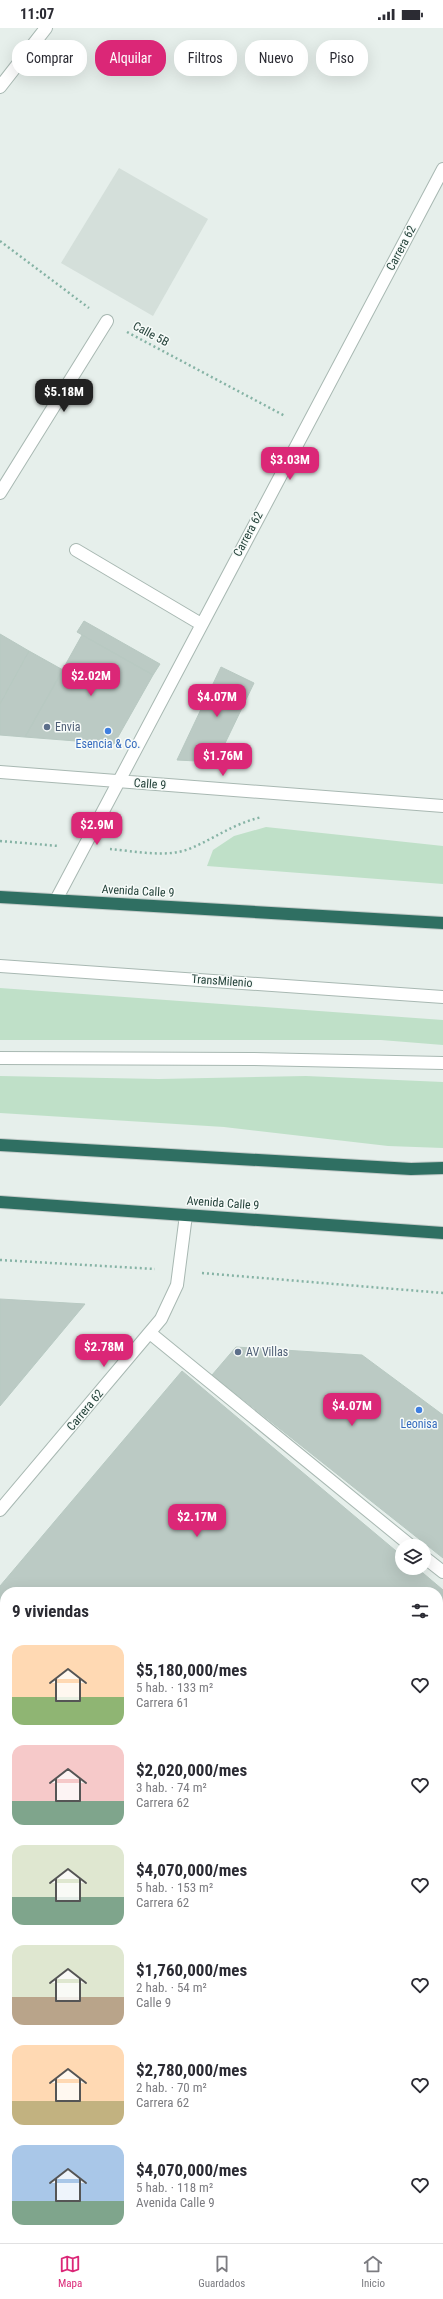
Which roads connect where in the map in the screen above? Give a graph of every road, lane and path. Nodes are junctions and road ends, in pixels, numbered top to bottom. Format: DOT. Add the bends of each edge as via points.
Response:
graph roads {
  1 [pos="46,28"];
  2 [pos="0,87"];
  3 [pos="443,169"];
  4 [pos="0,241"];
  5 [pos="107,321"];
  6 [pos="305,427"];
  7 [pos="0,493"];
  8 [pos="76,550"];
  9 [pos="201,624"];
  10 [pos="0,772"];
  11 [pos="117,781"];
  12 [pos="442,804"];
  13 [pos="267,816"];
  14 [pos="0,841"];
  15 [pos="28,843"];
  16 [pos="136,851"];
  17 [pos="0,897"];
  18 [pos="56,900"];
  19 [pos="402,921"];
  20 [pos="443,923"];
  21 [pos="443,928"];
  22 [pos="0,966"];
  23 [pos="443,996"];
  24 [pos="0,1058"];
  25 [pos="443,1063"];
  26 [pos="0,1145"];
  27 [pos="443,1168"];
  28 [pos="0,1202"];
  29 [pos="186,1215"];
  30 [pos="443,1233"];
  31 [pos="0,1260"];
  32 [pos="125,1267"];
  33 [pos="248,1276"];
  34 [pos="443,1293"];
  35 [pos="150,1333"];
  36 [pos="0,1510"];
  37 [pos="402,1539"];
  38 [pos="431,1563"];
  39 [pos="443,1572"];
  1 -- 2 [label="street"];
  3 -- 6 [label="street, Carrera 62"];
  4 -- 5 [label="path, Calle 5B"];
  5 -- 6 [label="path, Calle 5B"];
  5 -- 7 [label="street"];
  6 -- 9 [label="street, Carrera 62"];
  8 -- 9 [label="street"];
  9 -- 11 [label="street, Carrera 62"];
  10 -- 11 [label="street, Calle 9"];
  11 -- 12 [label="street, Calle 9"];
  11 -- 18 [label="street, Carrera 62"];
  13 -- 16 [label="path" via="234,825 188,849 168,853"];
  14 -- 15 [label="path"];
  17 -- 18 [label="highway, Avenida Calle 9"];
  18 -- 19 [label="highway, Avenida Calle 9"];
  19 -- 20 [label="highway, Avenida Calle 9"];
  19 -- 21 [label="highway"];
  22 -- 23 [label="street, TransMilenio"];
  24 -- 25 [label="street"];
  26 -- 27 [label="highway" via="395,1168"];
  28 -- 29 [label="highway, Avenida Calle 9"];
  29 -- 30 [label="highway, Avenida Calle 9"];
  29 -- 35 [label="street, Carrera 62" via="177,1285 169,1305"];
  31 -- 32 [label="path"];
  33 -- 34 [label="path"];
  35 -- 36 [label="street, Carrera 62"];
  35 -- 37 [label="street"];
  38 -- 39 [label="street"];
}
